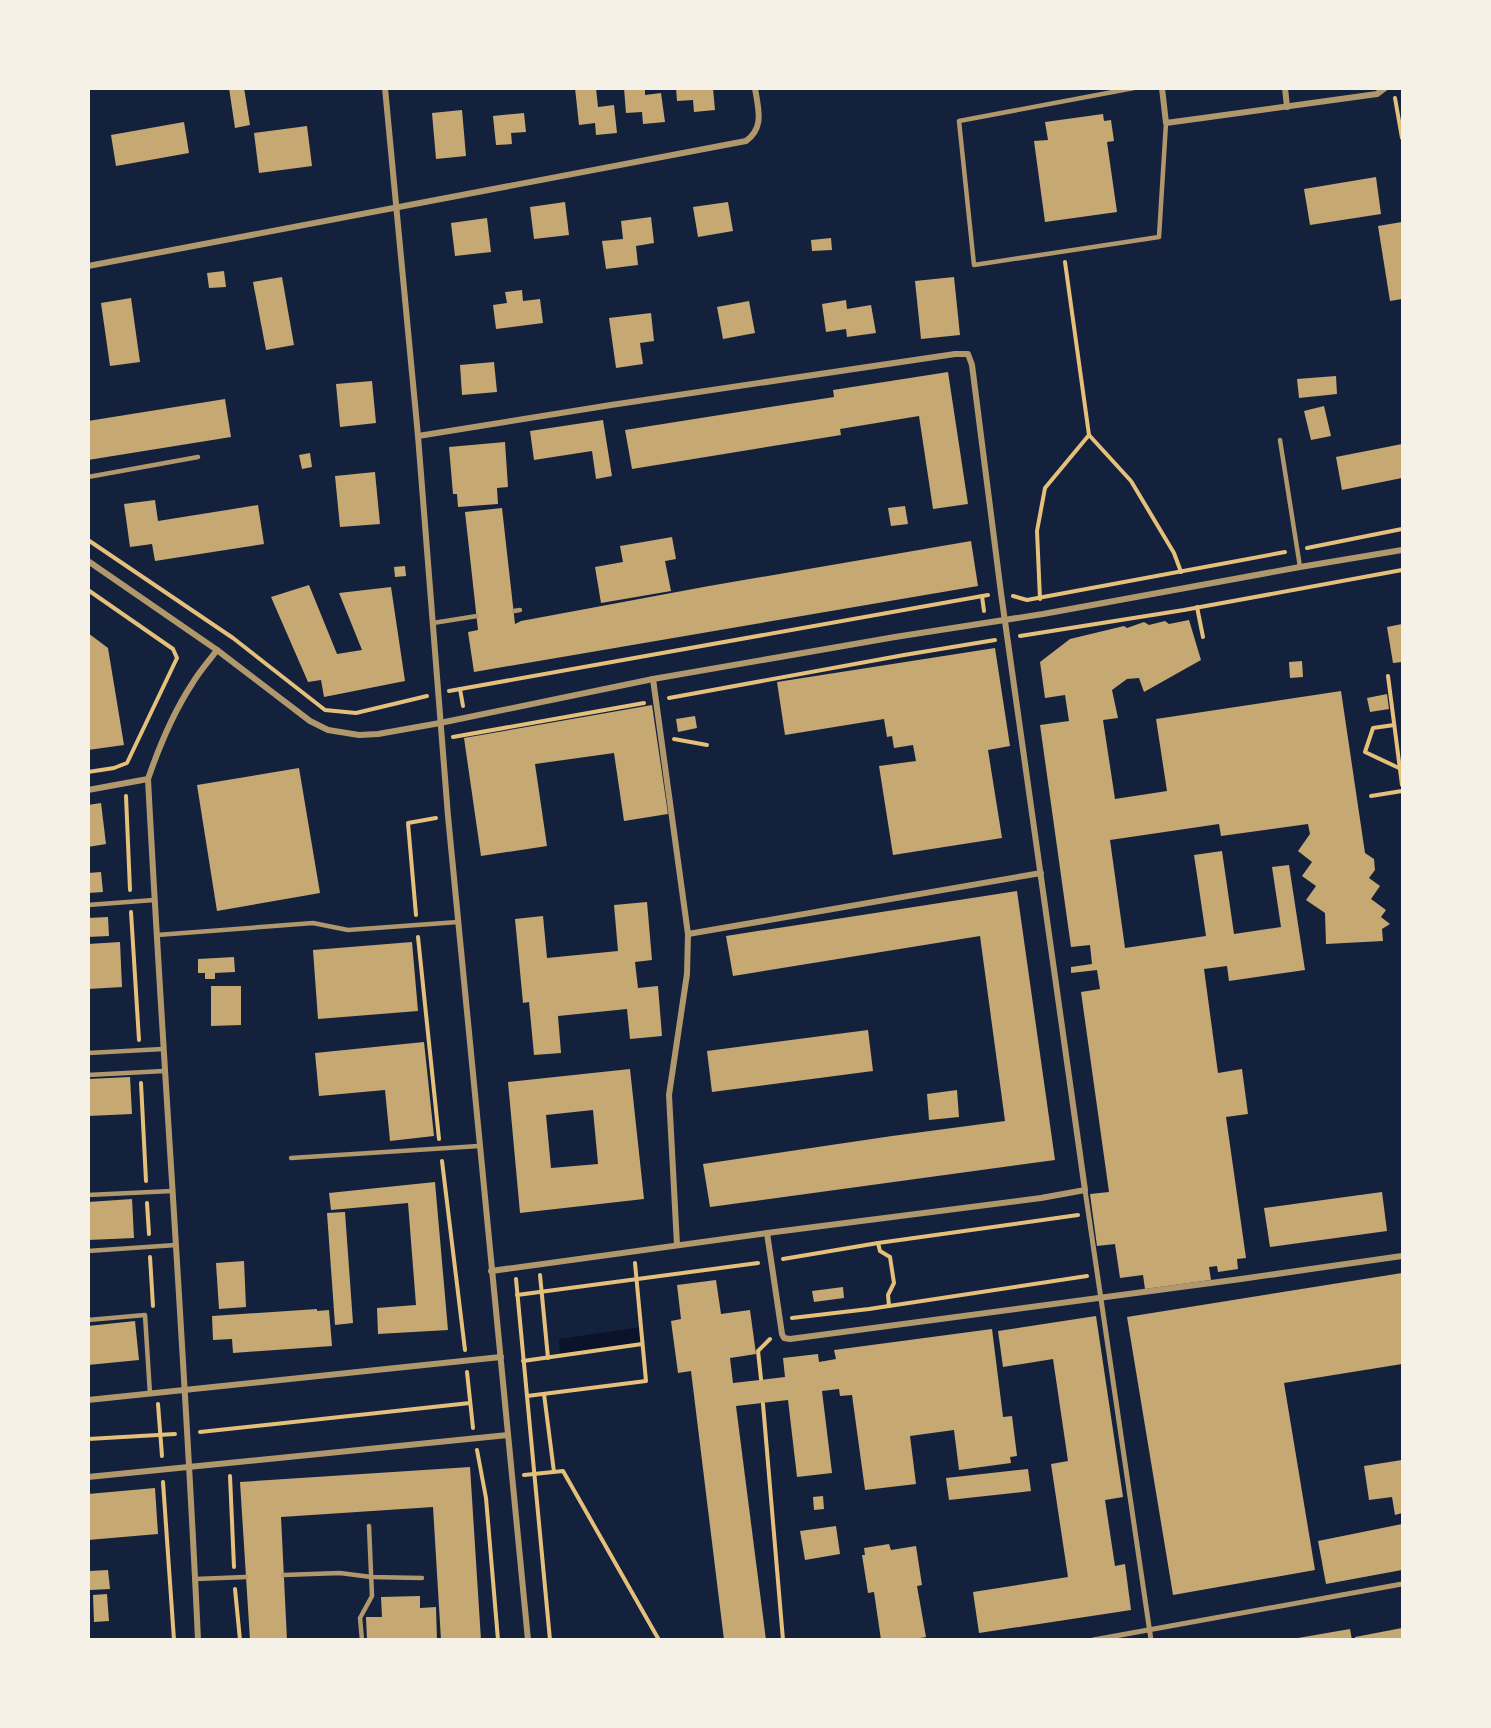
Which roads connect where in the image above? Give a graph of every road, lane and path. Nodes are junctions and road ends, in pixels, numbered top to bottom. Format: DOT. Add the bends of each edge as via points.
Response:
graph roads {
  1 [pos="385,88"];
  2 [pos="755,88"];
  3 [pos="1134,88"];
  4 [pos="1162,88"];
  5 [pos="1285,88"];
  6 [pos="1385,88"];
  7 [pos="1287,106"];
  8 [pos="1166,123"];
  9 [pos="396,208"];
  10 [pos="1064,252"];
  11 [pos="88,266"];
  12 [pos="1089,435"];
  13 [pos="418,436"];
  14 [pos="1280,440"];
  15 [pos="198,457"];
  16 [pos="88,477"];
  17 [pos="1402,528"];
  18 [pos="88,540"];
  19 [pos="1297,550"];
  20 [pos="1402,550"];
  21 [pos="88,561"];
  22 [pos="1300,567"];
  23 [pos="1402,570"];
  24 [pos="1181,572"];
  25 [pos="88,590"];
  26 [pos="1001,593"];
  27 [pos="1040,598"];
  28 [pos="1197,607"];
  29 [pos="520,610"];
  30 [pos="514,611"];
  31 [pos="477,616"];
  32 [pos="1005,620"];
  33 [pos="433,623"];
  34 [pos="1067,628"];
  35 [pos="1203,637"];
  36 [pos="970,644"];
  37 [pos="218,650"];
  38 [pos="1388,676"];
  39 [pos="653,679"];
  40 [pos="439,693"];
  41 [pos="656,701"];
  42 [pos="440,723"];
  43 [pos="1394,725"];
  44 [pos="662,736"];
  45 [pos="441,739"];
  46 [pos="707,745"];
  47 [pos="1401,757"];
  48 [pos="1400,768"];
  49 [pos="88,772"];
  50 [pos="148,779"];
  51 [pos="125,783"];
  52 [pos="1402,785"];
  53 [pos="88,790"];
  54 [pos="1402,791"];
  55 [pos="1371,796"];
  56 [pos="448,816"];
  57 [pos="1041,873"];
  58 [pos="154,900"];
  59 [pos="131,902"];
  60 [pos="88,905"];
  61 [pos="458,922"];
  62 [pos="417,925"];
  63 [pos="157,934"];
  64 [pos="688,934"];
  65 [pos="163,1049"];
  66 [pos="139,1050"];
  67 [pos="88,1053"];
  68 [pos="164,1071"];
  69 [pos="141,1072"];
  70 [pos="88,1075"];
  71 [pos="479,1146"];
  72 [pos="440,1149"];
  73 [pos="291,1158"];
  74 [pos="1084,1190"];
  75 [pos="172,1191"];
  76 [pos="147,1192"];
  77 [pos="88,1195"];
  78 [pos="1088,1214"];
  79 [pos="767,1233"];
  80 [pos="878,1243"];
  81 [pos="176,1245"];
  82 [pos="677,1245"];
  83 [pos="150,1247"];
  84 [pos="88,1251"];
  85 [pos="1402,1256"];
  86 [pos="771,1262"];
  87 [pos="491,1271"];
  88 [pos="1097,1274"];
  89 [pos="636,1280"];
  90 [pos="542,1292"];
  91 [pos="1100,1298"];
  92 [pos="890,1306"];
  93 [pos="153,1315"];
  94 [pos="779,1319"];
  95 [pos="88,1320"];
  96 [pos="781,1328"];
  97 [pos="642,1344"];
  98 [pos="501,1357"];
  99 [pos="548,1358"];
  100 [pos="466,1361"];
  101 [pos="523,1361"];
  102 [pos="761,1379"];
  103 [pos="184,1390"];
  104 [pos="158,1393"];
  105 [pos="150,1394"];
  106 [pos="544,1394"];
  107 [pos="527,1396"];
  108 [pos="88,1400"];
  109 [pos="470,1402"];
  110 [pos="763,1404"];
  111 [pos="187,1433"];
  112 [pos="160,1435"];
  113 [pos="508,1435"];
  114 [pos="88,1439"];
  115 [pos="474,1439"];
  116 [pos="189,1468"];
  117 [pos="162,1470"];
  118 [pos="554,1472"];
  119 [pos="241,1474"];
  120 [pos="534,1474"];
  121 [pos="88,1477"];
  122 [pos="369,1526"];
  123 [pos="283,1575"];
  124 [pos="246,1577"];
  125 [pos="371,1577"];
  126 [pos="234,1578"];
  127 [pos="422,1578"];
  128 [pos="195,1579"];
  129 [pos="1402,1584"];
  130 [pos="1149,1629"];
  131 [pos="174,1640"];
  132 [pos="198,1640"];
  133 [pos="240,1640"];
  134 [pos="362,1640"];
  135 [pos="498,1640"];
  136 [pos="528,1640"];
  137 [pos="550,1640"];
  138 [pos="659,1640"];
  139 [pos="783,1640"];
  140 [pos="1093,1640"];
  141 [pos="1151,1640"];
  1 -- 9 [label="street"];
  2 -- 9 [label="street" via="759,125 746,141"];
  3 -- 10 [label="lane" via="959,121 974,265"];
  4 -- 8 [label="street"];
  5 -- 7 [label="street"];
  6 -- 7 [label="street" via="1377,94"];
  7 -- 8 [label="street"];
  8 -- 10 [label="lane" via="1159,237"];
  9 -- 11 [label="street"];
  9 -- 13 [label="street"];
  10 -- 12 [label="path"];
  12 -- 24 [label="path" via="1131,481 1174,553"];
  12 -- 27 [label="path" via="1045,488 1037,531"];
  13 -- 26 [label="street" via="968,354"];
  13 -- 33 [label="street"];
  14 -- 19 [label="lane"];
  15 -- 16 [label="lane"];
  17 -- 19 [label="path"];
  18 -- 40 [label="path" via="233,638 325,710 356,713"];
  19 -- 22 [label="lane"];
  19 -- 24 [label="path"];
  20 -- 22 [label="street"];
  21 -- 37 [label="street"];
  22 -- 32 [label="street"];
  23 -- 28 [label="path"];
  24 -- 27 [label="path"];
  25 -- 49 [label="path" via="173,649 177,658 127,763"];
  26 -- 27 [label="path" via="1027,600"];
  26 -- 32 [label="street"];
  26 -- 40 [label="path"];
  28 -- 34 [label="path"];
  28 -- 35 [label="path"];
  29 -- 30 [label="lane"];
  31 -- 33 [label="lane"];
  32 -- 39 [label="street"];
  32 -- 57 [label="street"];
  33 -- 40 [label="street"];
  36 -- 41 [label="path"];
  37 -- 42 [label="street" via="303,716 328,730 378,734"];
  37 -- 50 [label="street" via="177,710"];
  38 -- 43 [label="path"];
  39 -- 41 [label="street"];
  39 -- 42 [label="street"];
  40 -- 42 [label="street"];
  41 -- 44 [label="street"];
  41 -- 45 [label="path"];
  42 -- 45 [label="street"];
  43 -- 47 [label="path"];
  43 -- 48 [label="path" via="1372,728 1365,752"];
  44 -- 46 [label="path"];
  44 -- 64 [label="street"];
  45 -- 56 [label="street"];
  47 -- 48 [label="path"];
  48 -- 52 [label="path"];
  50 -- 51 [label="street"];
  50 -- 58 [label="street"];
  51 -- 53 [label="street"];
  51 -- 59 [label="path"];
  54 -- 55 [label="path"];
  56 -- 61 [label="street"];
  56 -- 62 [label="path" via="408,823"];
  57 -- 64 [label="street"];
  57 -- 74 [label="street"];
  58 -- 59 [label="lane"];
  58 -- 63 [label="street"];
  59 -- 60 [label="lane"];
  59 -- 66 [label="path"];
  61 -- 62 [label="lane"];
  61 -- 71 [label="street"];
  62 -- 63 [label="lane" via="348,930 313,923"];
  62 -- 72 [label="path"];
  63 -- 65 [label="street"];
  64 -- 82 [label="street" via="687,974 669,1095"];
  65 -- 66 [label="lane"];
  65 -- 68 [label="street"];
  66 -- 67 [label="lane"];
  68 -- 69 [label="lane"];
  68 -- 75 [label="street"];
  69 -- 70 [label="lane"];
  69 -- 76 [label="path"];
  71 -- 72 [label="lane"];
  71 -- 87 [label="street"];
  72 -- 73 [label="lane"];
  72 -- 100 [label="path"];
  74 -- 78 [label="street"];
  74 -- 79 [label="street"];
  75 -- 76 [label="lane"];
  75 -- 81 [label="street"];
  76 -- 77 [label="lane"];
  76 -- 83 [label="path"];
  78 -- 80 [label="path"];
  78 -- 88 [label="street"];
  79 -- 82 [label="street"];
  79 -- 86 [label="street"];
  80 -- 86 [label="path"];
  80 -- 92 [label="path" via="880,1251 890,1257 894,1283 888,1295"];
  81 -- 83 [label="lane"];
  81 -- 103 [label="street"];
  82 -- 87 [label="street"];
  83 -- 84 [label="lane"];
  83 -- 93 [label="path"];
  85 -- 91 [label="street"];
  86 -- 89 [label="path"];
  86 -- 94 [label="street"];
  87 -- 98 [label="street"];
  88 -- 91 [label="street"];
  88 -- 92 [label="path"];
  89 -- 90 [label="path"];
  89 -- 97 [label="path"];
  90 -- 99 [label="path"];
  90 -- 101 [label="path" via="517,1295"];
  91 -- 96 [label="street" via="790,1339 784,1338"];
  91 -- 130 [label="street"];
  92 -- 94 [label="path"];
  94 -- 96 [label="street"];
  95 -- 105 [label="lane" via="145,1315"];
  96 -- 102 [label="path" via="758,1351"];
  97 -- 99 [label="path"];
  97 -- 106 [label="path" via="646,1381"];
  98 -- 100 [label="street"];
  98 -- 113 [label="street"];
  99 -- 101 [label="path"];
  100 -- 103 [label="street"];
  100 -- 109 [label="path"];
  101 -- 107 [label="path"];
  103 -- 104 [label="street"];
  103 -- 111 [label="street"];
  104 -- 105 [label="street"];
  104 -- 112 [label="path"];
  105 -- 108 [label="street"];
  106 -- 107 [label="path"];
  106 -- 118 [label="path"];
  107 -- 120 [label="path"];
  109 -- 111 [label="path"];
  109 -- 115 [label="path"];
  110 -- 139 [label="path"];
  111 -- 112 [label="path"];
  111 -- 116 [label="street"];
  112 -- 114 [label="path"];
  112 -- 117 [label="path"];
  113 -- 115 [label="street"];
  113 -- 136 [label="street"];
  115 -- 116 [label="street"];
  115 -- 135 [label="path" via="486,1498"];
  116 -- 117 [label="street"];
  116 -- 128 [label="street"];
  117 -- 121 [label="street"];
  117 -- 131 [label="path"];
  118 -- 120 [label="path"];
  118 -- 138 [label="path" via="563,1471"];
  119 -- 126 [label="path" via="230,1476"];
  120 -- 137 [label="path"];
  122 -- 125 [label="lane"];
  123 -- 125 [label="lane" via="340,1573"];
  124 -- 126 [label="lane"];
  125 -- 127 [label="lane"];
  125 -- 134 [label="lane" via="372,1596 360,1618"];
  126 -- 128 [label="lane"];
  126 -- 133 [label="path"];
  128 -- 132 [label="street"];
  129 -- 130 [label="street"];
  130 -- 140 [label="street"];
  130 -- 141 [label="street"];
}
